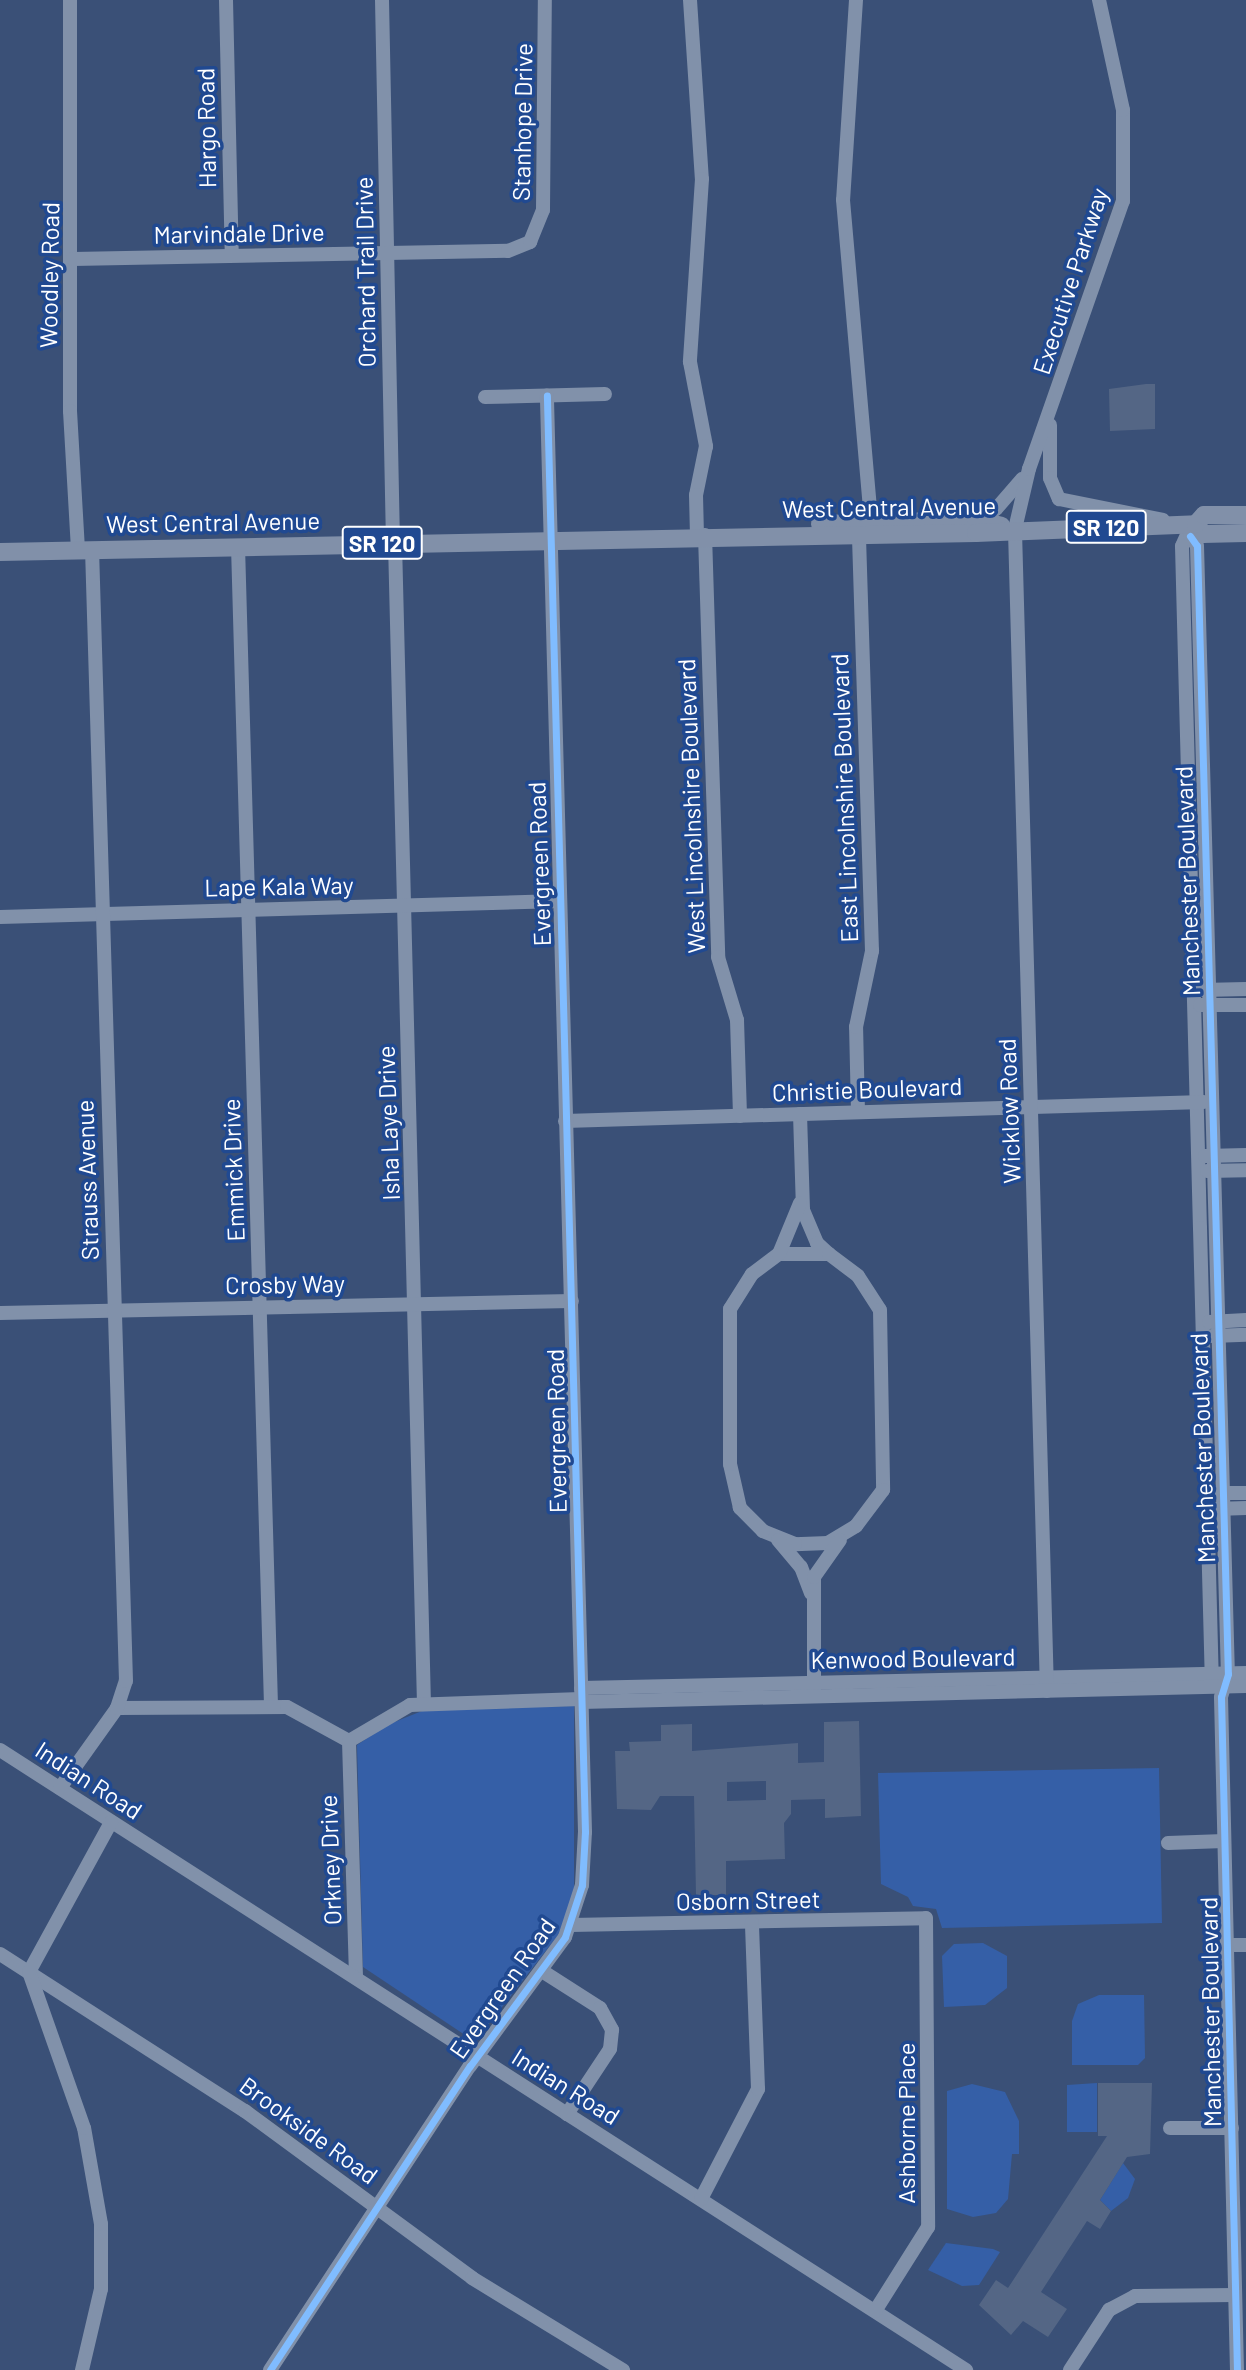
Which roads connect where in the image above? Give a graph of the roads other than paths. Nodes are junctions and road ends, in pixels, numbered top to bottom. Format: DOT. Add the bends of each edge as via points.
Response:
graph roads {
  1 [pos="70,0"];
  2 [pos="226,0"];
  3 [pos="382,0"];
  4 [pos="545,0"];
  5 [pos="690,0"];
  6 [pos="856,0"];
  7 [pos="1099,0"];
  8 [pos="530,242"];
  9 [pos="387,253"];
  10 [pos="232,255"];
  11 [pos="73,259"];
  12 [pos="606,394"];
  13 [pos="547,396"];
  14 [pos="485,397"];
  15 [pos="1051,414"];
  16 [pos="1029,469"];
  17 [pos="1246,515"];
  18 [pos="976,520"];
  19 [pos="1192,528"];
  20 [pos="865,529"];
  21 [pos="1015,529"];
  22 [pos="1246,533"];
  23 [pos="701,535"];
  24 [pos="550,539"];
  25 [pos="394,543"];
  26 [pos="238,546"];
  27 [pos="85,550"];
  28 [pos="0,552"];
  29 [pos="559,901"];
  30 [pos="404,906"];
  31 [pos="248,909"];
  32 [pos="104,915"];
  33 [pos="0,916"];
  34 [pos="1246,989"];
  35 [pos="1202,998"];
  36 [pos="1246,1004"];
  37 [pos="1205,1102"];
  38 [pos="1032,1107"];
  39 [pos="858,1112"];
  40 [pos="800,1114"];
  41 [pos="740,1116"];
  42 [pos="565,1121"];
  43 [pos="1246,1155"];
  44 [pos="1206,1163"];
  45 [pos="1246,1170"];
  46 [pos="801,1198"];
  47 [pos="779,1254"];
  48 [pos="829,1254"];
  49 [pos="572,1301"];
  50 [pos="416,1305"];
  51 [pos="261,1307"];
  52 [pos="115,1311"];
  53 [pos="0,1313"];
  54 [pos="1246,1321"];
  55 [pos="1211,1329"];
  56 [pos="1246,1335"];
  57 [pos="1215,1493"];
  58 [pos="1246,1493"];
  59 [pos="1246,1508"];
  60 [pos="1215,1509"];
  61 [pos="842,1538"];
  62 [pos="778,1540"];
  63 [pos="812,1598"];
  64 [pos="1246,1673"];
  65 [pos="1221,1678"];
  66 [pos="1046,1684"];
  67 [pos="1246,1686"];
  68 [pos="814,1690"];
  69 [pos="581,1696"];
  70 [pos="424,1702"];
  71 [pos="271,1705"];
  72 [pos="117,1708"];
  73 [pos="349,1741"];
  74 [pos="0,1750"];
  75 [pos="60,1788"];
  76 [pos="111,1822"];
  77 [pos="1224,1841"];
  78 [pos="1168,1843"];
  79 [pos="926,1918"];
  80 [pos="752,1923"];
  81 [pos="571,1925"];
  82 [pos="1227,1945"];
  83 [pos="1246,1945"];
  84 [pos="0,1954"];
  85 [pos="542,1971"];
  86 [pos="29,1972"];
  87 [pos="356,1977"];
  88 [pos="477,2057"];
  89 [pos="567,2114"];
  90 [pos="1231,2127"];
  91 [pos="1170,2128"];
  92 [pos="701,2199"];
  93 [pos="377,2208"];
  94 [pos="1235,2295"];
  95 [pos="875,2311"];
  96 [pos="82,2370"];
  97 [pos="270,2370"];
  98 [pos="623,2370"];
  99 [pos="966,2370"];
  100 [pos="1070,2370"];
  101 [pos="1237,2370"];
  1 -- 11 [label="street, Woodley Road"];
  2 -- 10 [label="street, Hargo Road"];
  3 -- 9 [label="street, Orchard Trail Drive"];
  4 -- 8 [label="street, Stanhope Drive" via="543,210"];
  5 -- 23 [label="street, West Lincolnshire Boulevard" via="702,179 690,362 706,446 696,495"];
  6 -- 20 [label="street, East Lincolnshire Boulevard" via="844,200"];
  7 -- 15 [label="street, Executive Parkway" via="1123,110 1123,201"];
  8 -- 9 [label="street, Marvindale Drive" via="508,251"];
  9 -- 10 [label="street, Marvindale Drive"];
  9 -- 25 [label="street, Orchard Trail Drive"];
  10 -- 11 [label="street, Marvindale Drive"];
  11 -- 27 [label="street, Woodley Road" via="71,435"];
  12 -- 13 [label="street"];
  13 -- 14 [label="street"];
  13 -- 24 [label="street, Evergreen Road"];
  15 -- 16 [label="street, Executive Parkway"];
  15 -- 19 [label="street" via="1050,478 1059,499"];
  16 -- 18 [label="street" via="996,509"];
  16 -- 21 [label="street, Executive Parkway"];
  17 -- 19 [label="main road, West Central Avenue / SR 120" via="1204,515"];
  18 -- 20 [label="main road, West Central Avenue / SR 120"];
  18 -- 21 [label="main road, West Central Avenue / SR 120"];
  19 -- 21 [label="main road, West Central Avenue / SR 120"];
  19 -- 22 [label="main road, West Central Avenue" via="1202,534"];
  19 -- 35 [label="street, Manchester Boulevard" via="1197,546"];
  20 -- 21 [label="main road, West Central Avenue / SR 120"];
  20 -- 23 [label="main road, West Central Avenue / SR 120"];
  20 -- 39 [label="street, East Lincolnshire Boulevard" via="872,951 856,1027"];
  21 -- 38 [label="street, Wicklow Road"];
  23 -- 24 [label="main road, West Central Avenue / SR 120"];
  23 -- 41 [label="street, West Lincolnshire Boulevard" via="718,957 737,1020"];
  24 -- 25 [label="main road, West Central Avenue / SR 120"];
  24 -- 29 [label="street, Evergreen Road"];
  25 -- 26 [label="main road, West Central Avenue / SR 120"];
  25 -- 30 [label="street, Isha Laye Drive"];
  26 -- 27 [label="main road, West Central Avenue / SR 120"];
  26 -- 31 [label="street, Emmick Drive"];
  27 -- 28 [label="main road, West Central Avenue / SR 120"];
  27 -- 32 [label="street, Strauss Avenue"];
  29 -- 30 [label="street, Lape Kala Way"];
  29 -- 42 [label="street, Evergreen Road"];
  30 -- 31 [label="street, Lape Kala Way"];
  30 -- 50 [label="street, Isha Laye Drive"];
  31 -- 32 [label="street, Lape Kala Way"];
  31 -- 51 [label="street, Emmick Drive"];
  32 -- 33 [label="street, Lape Kala Way"];
  32 -- 52 [label="street, Strauss Avenue"];
  34 -- 35 [label="street"];
  35 -- 36 [label="street"];
  35 -- 37 [label="street, Manchester Boulevard"];
  37 -- 38 [label="street, Christie Boulevard"];
  37 -- 44 [label="street, Manchester Boulevard"];
  38 -- 39 [label="street, Christie Boulevard"];
  38 -- 66 [label="street, Wicklow Road"];
  39 -- 40 [label="street, Christie Boulevard"];
  40 -- 41 [label="street, Christie Boulevard"];
  40 -- 46 [label="street"];
  41 -- 42 [label="street, Christie Boulevard"];
  42 -- 49 [label="street, Evergreen Road"];
  43 -- 44 [label="street"];
  44 -- 45 [label="street"];
  44 -- 55 [label="street, Manchester Boulevard"];
  46 -- 47 [label="street"];
  46 -- 48 [label="street" via="806,1223"];
  47 -- 48 [label="street"];
  47 -- 62 [label="street" via="738,1291 728,1333 735,1493 745,1513"];
  48 -- 61 [label="street" via="858,1276 880,1310 883,1490 871,1512"];
  49 -- 50 [label="street, Crosby Way"];
  49 -- 69 [label="street, Evergreen Road"];
  50 -- 51 [label="street, Crosby Way"];
  50 -- 70 [label="street, Isha Laye Drive"];
  51 -- 52 [label="street, Crosby Way"];
  51 -- 71 [label="street, Emmick Drive"];
  52 -- 53 [label="street, Crosby Way"];
  52 -- 72 [label="street, Strauss Avenue" via="127,1681"];
  54 -- 55 [label="street"];
  55 -- 56 [label="street"];
  55 -- 57 [label="street, Manchester Boulevard"];
  57 -- 58 [label="street"];
  57 -- 60 [label="street, Manchester Boulevard"];
  59 -- 60 [label="street"];
  60 -- 65 [label="street, Manchester Boulevard"];
  61 -- 62 [label="street" via="810,1544"];
  61 -- 63 [label="street" via="820,1563"];
  62 -- 63 [label="street" via="801,1567"];
  63 -- 68 [label="street"];
  64 -- 65 [label="street, Kenwood Boulevard"];
  65 -- 66 [label="street, Kenwood Boulevard"];
  65 -- 67 [label="street, Kenwood Boulevard"];
  65 -- 77 [label="street, Manchester Boulevard"];
  66 -- 68 [label="street, Kenwood Boulevard"];
  68 -- 69 [label="street, Kenwood Boulevard"];
  69 -- 70 [label="street, Kenwood Boulevard"];
  69 -- 81 [label="street, Evergreen Road" via="584,1865"];
  70 -- 73 [label="street" via="410,1705"];
  71 -- 72 [label="street"];
  71 -- 73 [label="street" via="287,1707"];
  72 -- 75 [label="street, Strauss Avenue"];
  73 -- 87 [label="street, Orkney Drive"];
  74 -- 75 [label="street, Indian Road"];
  75 -- 76 [label="street, Indian Road"];
  76 -- 86 [label="street"];
  76 -- 87 [label="street, Indian Road"];
  77 -- 78 [label="street"];
  77 -- 82 [label="street, Manchester Boulevard"];
  79 -- 80 [label="street, Osborn Street"];
  79 -- 95 [label="street, Ashborne Place" via="928,2227"];
  80 -- 81 [label="street, Osborn Street"];
  80 -- 92 [label="street" via="758,2089"];
  81 -- 85 [label="street, Evergreen Road"];
  82 -- 83 [label="street"];
  82 -- 90 [label="street, Manchester Boulevard"];
  84 -- 86 [label="street, Brookside Road"];
  85 -- 88 [label="street, Evergreen Road"];
  85 -- 89 [label="street" via="600,2008 612,2030 610,2049"];
  86 -- 93 [label="street, Brookside Road" via="245,2111"];
  86 -- 96 [label="street" via="84,2128 101,2224 101,2289"];
  87 -- 88 [label="street, Indian Road"];
  88 -- 89 [label="street, Indian Road"];
  88 -- 93 [label="street, Evergreen Road"];
  89 -- 92 [label="street, Indian Road"];
  90 -- 91 [label="street"];
  90 -- 94 [label="street, Manchester Boulevard"];
  92 -- 95 [label="street, Indian Road"];
  93 -- 97 [label="street, Evergreen Road"];
  93 -- 98 [label="street, Brookside Road" via="472,2278"];
  94 -- 100 [label="street" via="1135,2296 1109,2310"];
  94 -- 101 [label="street, Manchester Boulevard"];
  95 -- 99 [label="street, Indian Road"];
}
